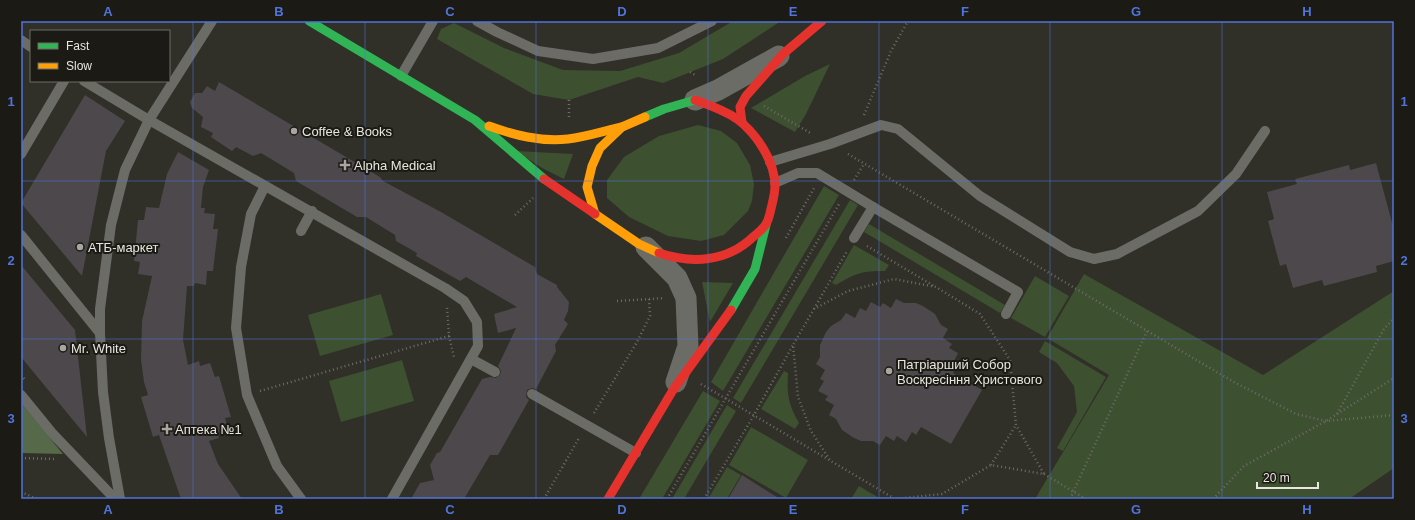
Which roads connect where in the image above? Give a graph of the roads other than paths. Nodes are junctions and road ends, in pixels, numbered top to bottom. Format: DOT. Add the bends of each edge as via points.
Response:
graph roads {
  1 [pos="212,21"];
  2 [pos="308,21"];
  3 [pos="433,21"];
  4 [pos="478,21"];
  5 [pos="712,21"];
  6 [pos="822,21"];
  7 [pos="21,40"];
  8 [pos="30,46"];
  9 [pos="783,54"];
  10 [pos="401,76"];
  11 [pos="63,82"];
  12 [pos="86,82"];
  13 [pos="695,100"];
  14 [pos="149,120"];
  15 [pos="475,120"];
  16 [pos="742,122"];
  17 [pos="622,127"];
  18 [pos="1266,131"];
  19 [pos="21,154"];
  20 [pos="770,162"];
  21 [pos="775,183"];
  22 [pos="265,186"];
  23 [pos="872,206"];
  24 [pos="312,211"];
  25 [pos="595,214"];
  26 [pos="767,224"];
  27 [pos="302,231"];
  28 [pos="21,235"];
  29 [pos="854,238"];
  30 [pos="646,248"];
  31 [pos="1006,314"];
  32 [pos="100,333"];
  33 [pos="471,359"];
  34 [pos="495,372"];
  35 [pos="673,390"];
  36 [pos="532,394"];
  37 [pos="21,395"];
  38 [pos="636,454"];
  39 [pos="115,499"];
  40 [pos="120,499"];
  41 [pos="301,499"];
  42 [pos="392,499"];
  43 [pos="608,499"];
  1 -- 14 [label="lane"];
  2 -- 10 [label="street"];
  3 -- 10 [label="lane"];
  4 -- 5 [label="lane" via="538,51 593,59 658,48"];
  6 -- 9 [label="street"];
  7 -- 8 [label="lane"];
  9 -- 13 [label="street"];
  9 -- 16 [label="street" via="746,96 740,107"];
  10 -- 15 [label="street"];
  11 -- 19 [label="lane"];
  12 -- 14 [label="lane"];
  13 -- 16 [label="street" via="721,109"];
  13 -- 17 [label="street" via="664,109"];
  14 -- 22 [label="lane"];
  14 -- 32 [label="lane" via="125,170 111,225 100,309"];
  15 -- 17 [label="street" via="514,135 543,139 568,139"];
  15 -- 25 [label="street" via="549,183"];
  16 -- 20 [label="street" via="760,143"];
  17 -- 25 [label="street" via="600,148 592,166 587,187"];
  18 -- 20 [label="lane" via="1236,174 1198,211 1117,254 1094,258 1070,252 980,196 898,130 881,125"];
  20 -- 21 [label="street"];
  21 -- 23 [label="lane" via="798,173 816,173"];
  21 -- 26 [label="street"];
  22 -- 24 [label="lane"];
  22 -- 41 [label="lane" via="251,214 241,267 236,328 246,395 277,466"];
  23 -- 29 [label="lane"];
  23 -- 31 [label="lane" via="1018,292"];
  24 -- 27 [label="lane"];
  24 -- 33 [label="lane" via="464,301 477,322 478,346"];
  25 -- 30 [label="street"];
  26 -- 30 [label="street" via="750,242 732,253 708,260 686,260"];
  26 -- 35 [label="street" via="755,269 726,317"];
  28 -- 32 [label="lane"];
  30 -- 35 [label="street" via="676,278 686,298 688,346"];
  32 -- 40 [label="lane" via="103,392"];
  33 -- 34 [label="lane"];
  33 -- 42 [label="lane"];
  35 -- 38 [label="street"];
  36 -- 38 [label="lane"];
  37 -- 39 [label="lane" via="52,433"];
  38 -- 43 [label="street"];
}
